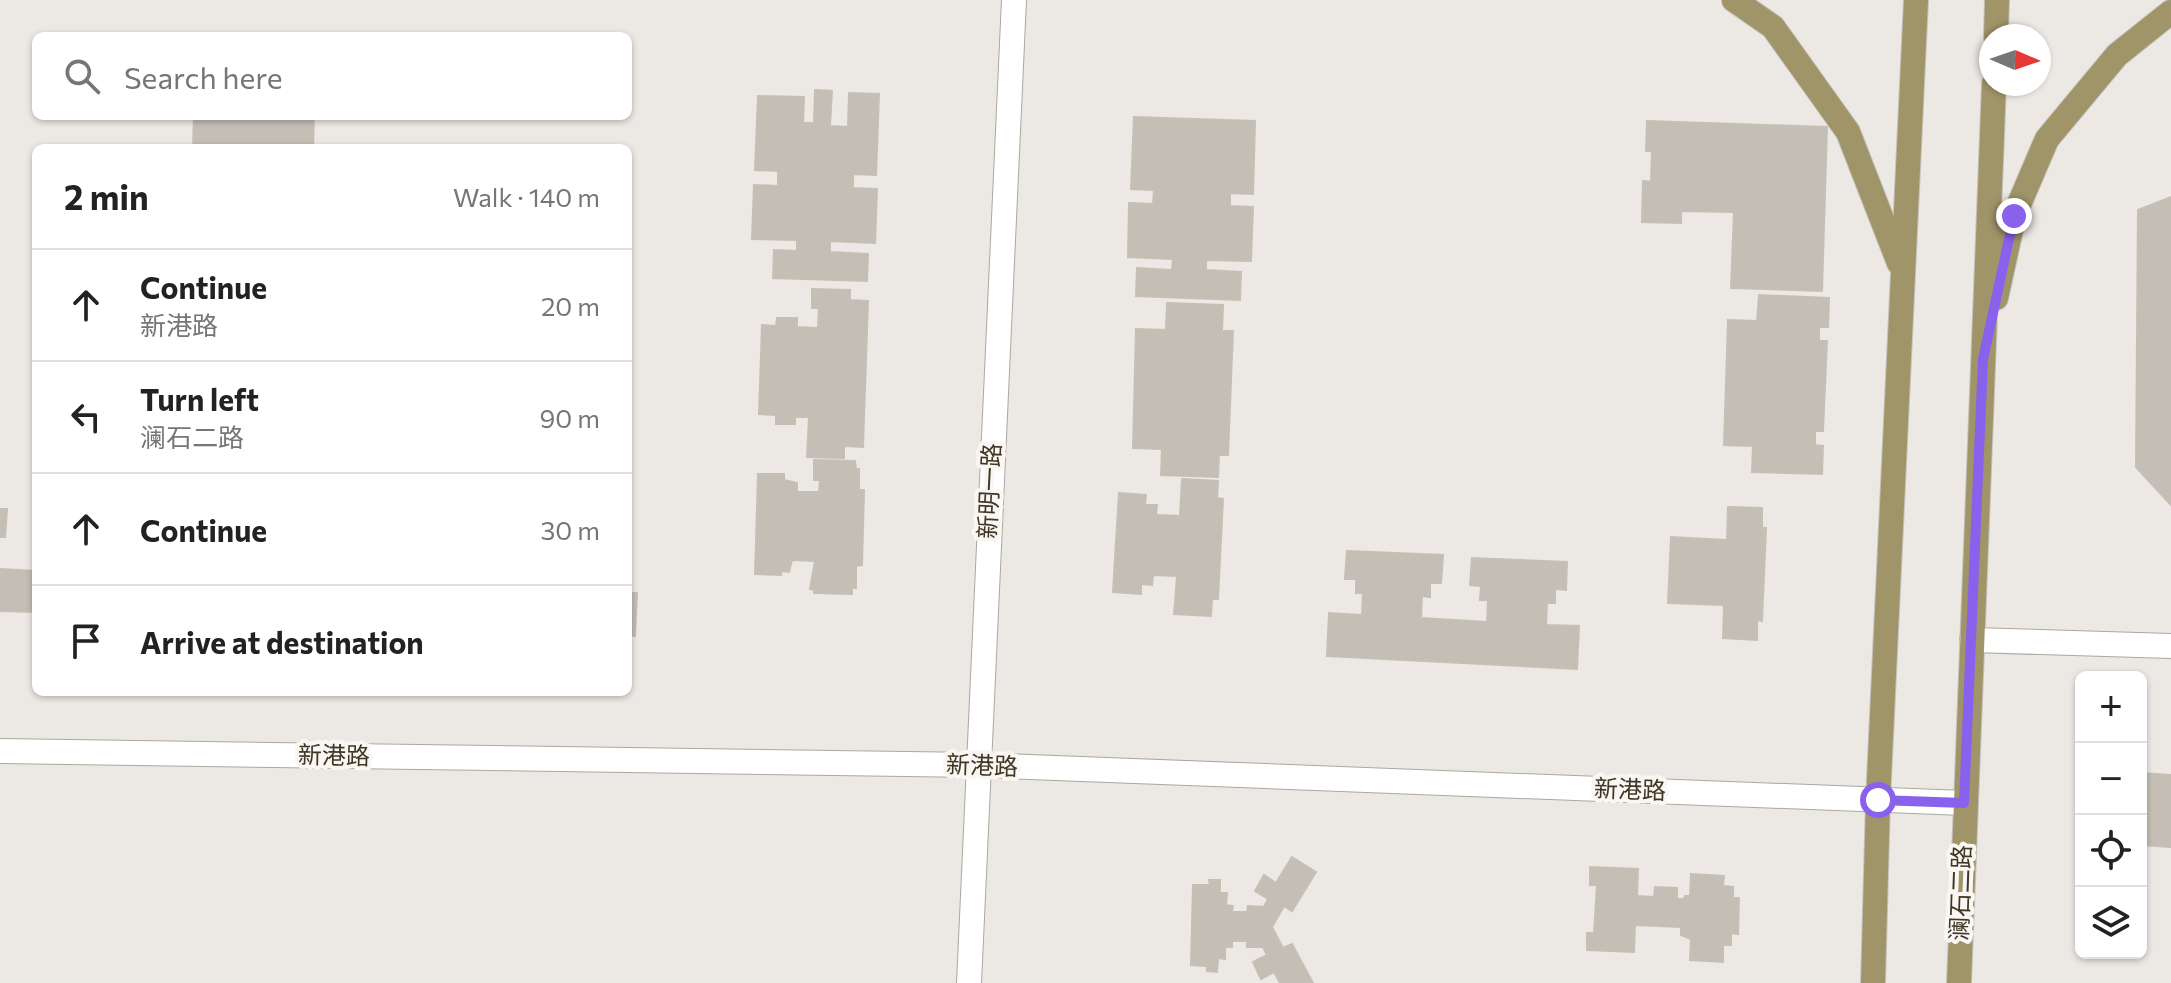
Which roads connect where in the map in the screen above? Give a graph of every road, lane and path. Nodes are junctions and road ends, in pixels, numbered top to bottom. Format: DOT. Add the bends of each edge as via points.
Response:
graph roads {
  1 [pos="1014,0"];
  2 [pos="1734,0"];
  3 [pos="1916,0"];
  4 [pos="1997,0"];
  5 [pos="2171,12"];
  6 [pos="1996,24"];
  7 [pos="1994,96"];
  8 [pos="1903,273"];
  9 [pos="1983,359"];
  10 [pos="1972,640"];
  11 [pos="2171,646"];
  12 [pos="0,751"];
  13 [pos="977,765"];
  14 [pos="1878,800"];
  15 [pos="1964,803"];
  16 [pos="969,983"];
  17 [pos="1873,983"];
  18 [pos="1959,983"];
  1 -- 13 [label="street, 新明一路"];
  2 -- 8 [label="main road" via="1773,27 1848,132"];
  3 -- 8 [label="main road"];
  4 -- 6 [label="main road"];
  5 -- 9 [label="main road" via="2117,55 2047,139 2014,216"];
  7 -- 9 [label="main road, 澜石二路"];
  8 -- 14 [label="main road"];
  9 -- 10 [label="main road, 澜石二路"];
  10 -- 11 [label="street"];
  10 -- 15 [label="main road, 澜石二路"];
  12 -- 13 [label="street, 新港路"];
  13 -- 14 [label="street, 新港路"];
  13 -- 16 [label="street, 新明一路"];
  14 -- 15 [label="street, 新港路"];
  14 -- 17 [label="main road"];
  15 -- 18 [label="main road, 澜石二路"];
}
